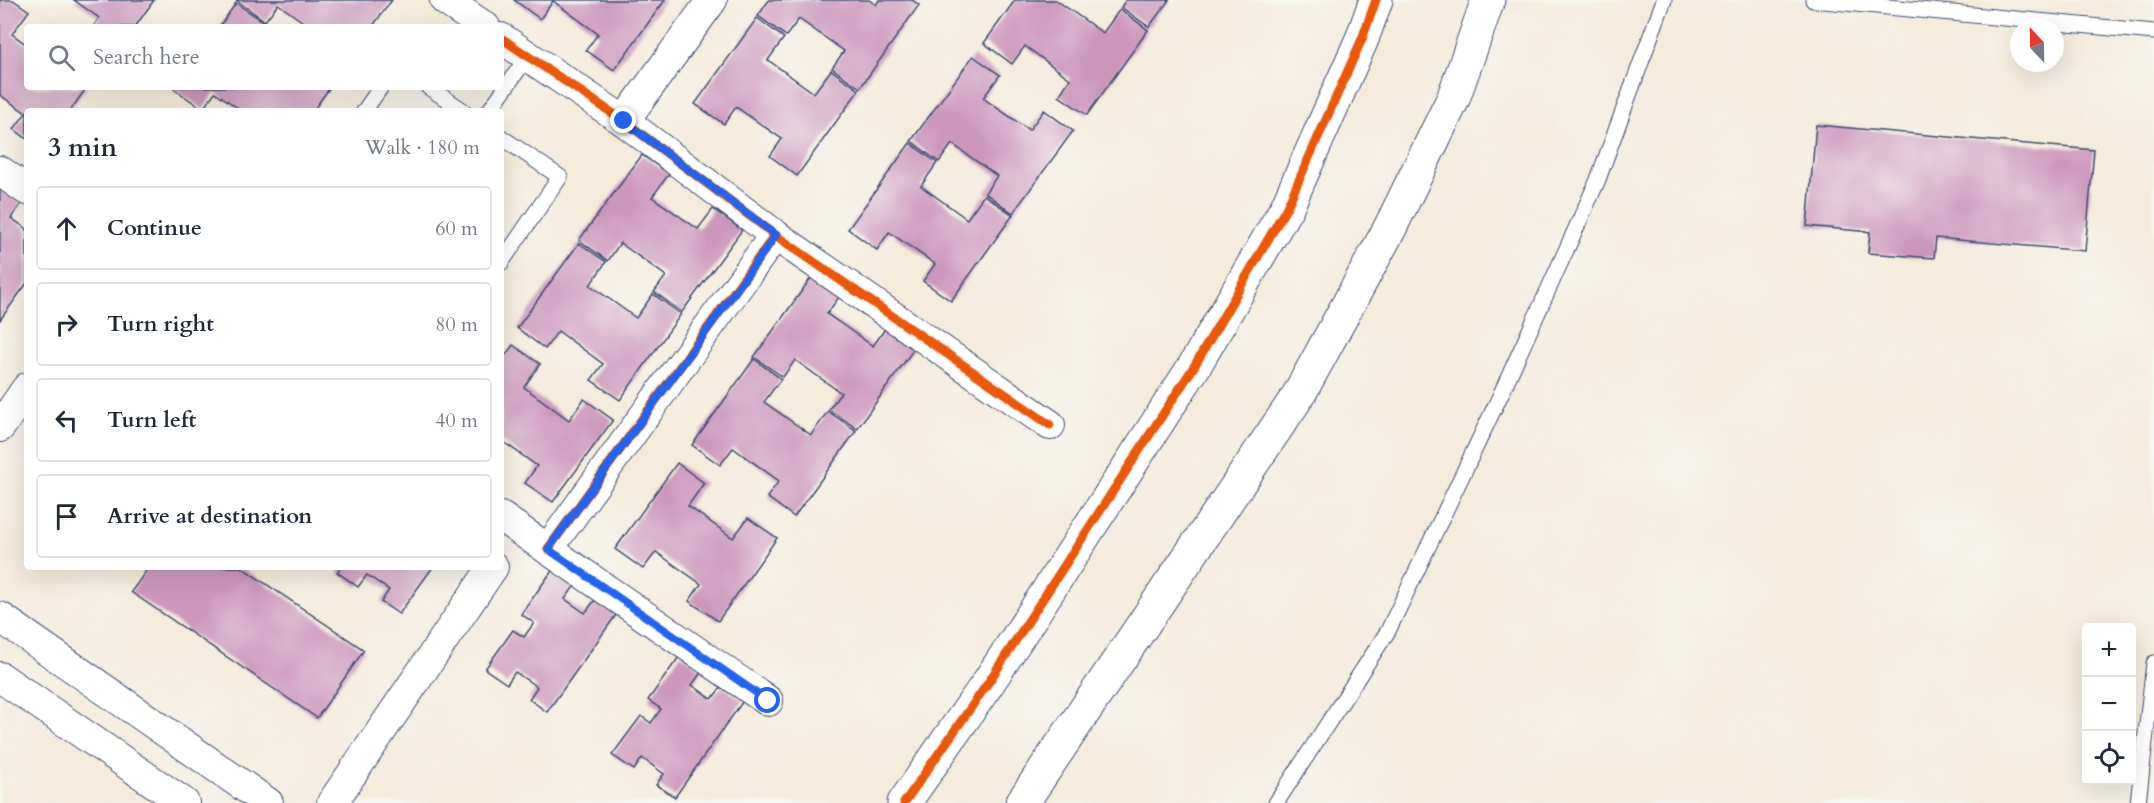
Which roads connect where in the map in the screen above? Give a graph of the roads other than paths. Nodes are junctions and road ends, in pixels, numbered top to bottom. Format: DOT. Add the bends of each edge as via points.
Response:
graph roads {
  1 [pos="445,0"];
  2 [pos="712,0"];
  3 [pos="1376,0"];
  4 [pos="1488,0"];
  5 [pos="1664,0"];
  6 [pos="1813,0"];
  7 [pos="481,24"];
  8 [pos="2154,32"];
  9 [pos="504,40"];
  10 [pos="528,56"];
  11 [pos="379,90"];
  12 [pos="432,90"];
  13 [pos="504,90"];
  14 [pos="504,90"];
  15 [pos="366,108"];
  16 [pos="460,108"];
  17 [pos="491,108"];
  18 [pos="624,121"];
  19 [pos="504,138"];
  20 [pos="0,171"];
  21 [pos="24,188"];
  22 [pos="776,235"];
  23 [pos="504,259"];
  24 [pos="24,392"];
  25 [pos="1050,425"];
  26 [pos="0,427"];
  27 [pos="510,523"];
  28 [pos="504,545"];
  29 [pos="548,549"];
  30 [pos="491,570"];
  31 [pos="0,617"];
  32 [pos="2154,663"];
  33 [pos="0,677"];
  34 [pos="768,701"];
  35 [pos="184,803"];
  36 [pos="268,803"];
  37 [pos="332,803"];
  38 [pos="904,803"];
  39 [pos="1022,803"];
  40 [pos="1276,803"];
  41 [pos="2138,803"];
  1 -- 7 [label="street"];
  2 -- 18 [label="street"];
  3 -- 38 [label="street" via="1287,207 1195,365 988,683"];
  4 -- 39 [label="street" via="1453,99 1390,228 1298,396"];
  5 -- 40 [label="lane" via="1597,182 1388,632"];
  6 -- 8 [label="lane"];
  9 -- 10 [label="street"];
  10 -- 13 [label="lane"];
  10 -- 18 [label="street"];
  11 -- 15 [label="lane"];
  12 -- 16 [label="lane"];
  14 -- 17 [label="lane"];
  18 -- 22 [label="street"];
  19 -- 23 [label="lane" via="560,177"];
  20 -- 21 [label="street"];
  22 -- 25 [label="street"];
  22 -- 29 [label="street"];
  24 -- 26 [label="street"];
  27 -- 28 [label="street"];
  27 -- 29 [label="street"];
  29 -- 34 [label="street"];
  30 -- 37 [label="street"];
  31 -- 36 [label="street"];
  32 -- 41 [label="lane"];
  33 -- 35 [label="street"];
}
